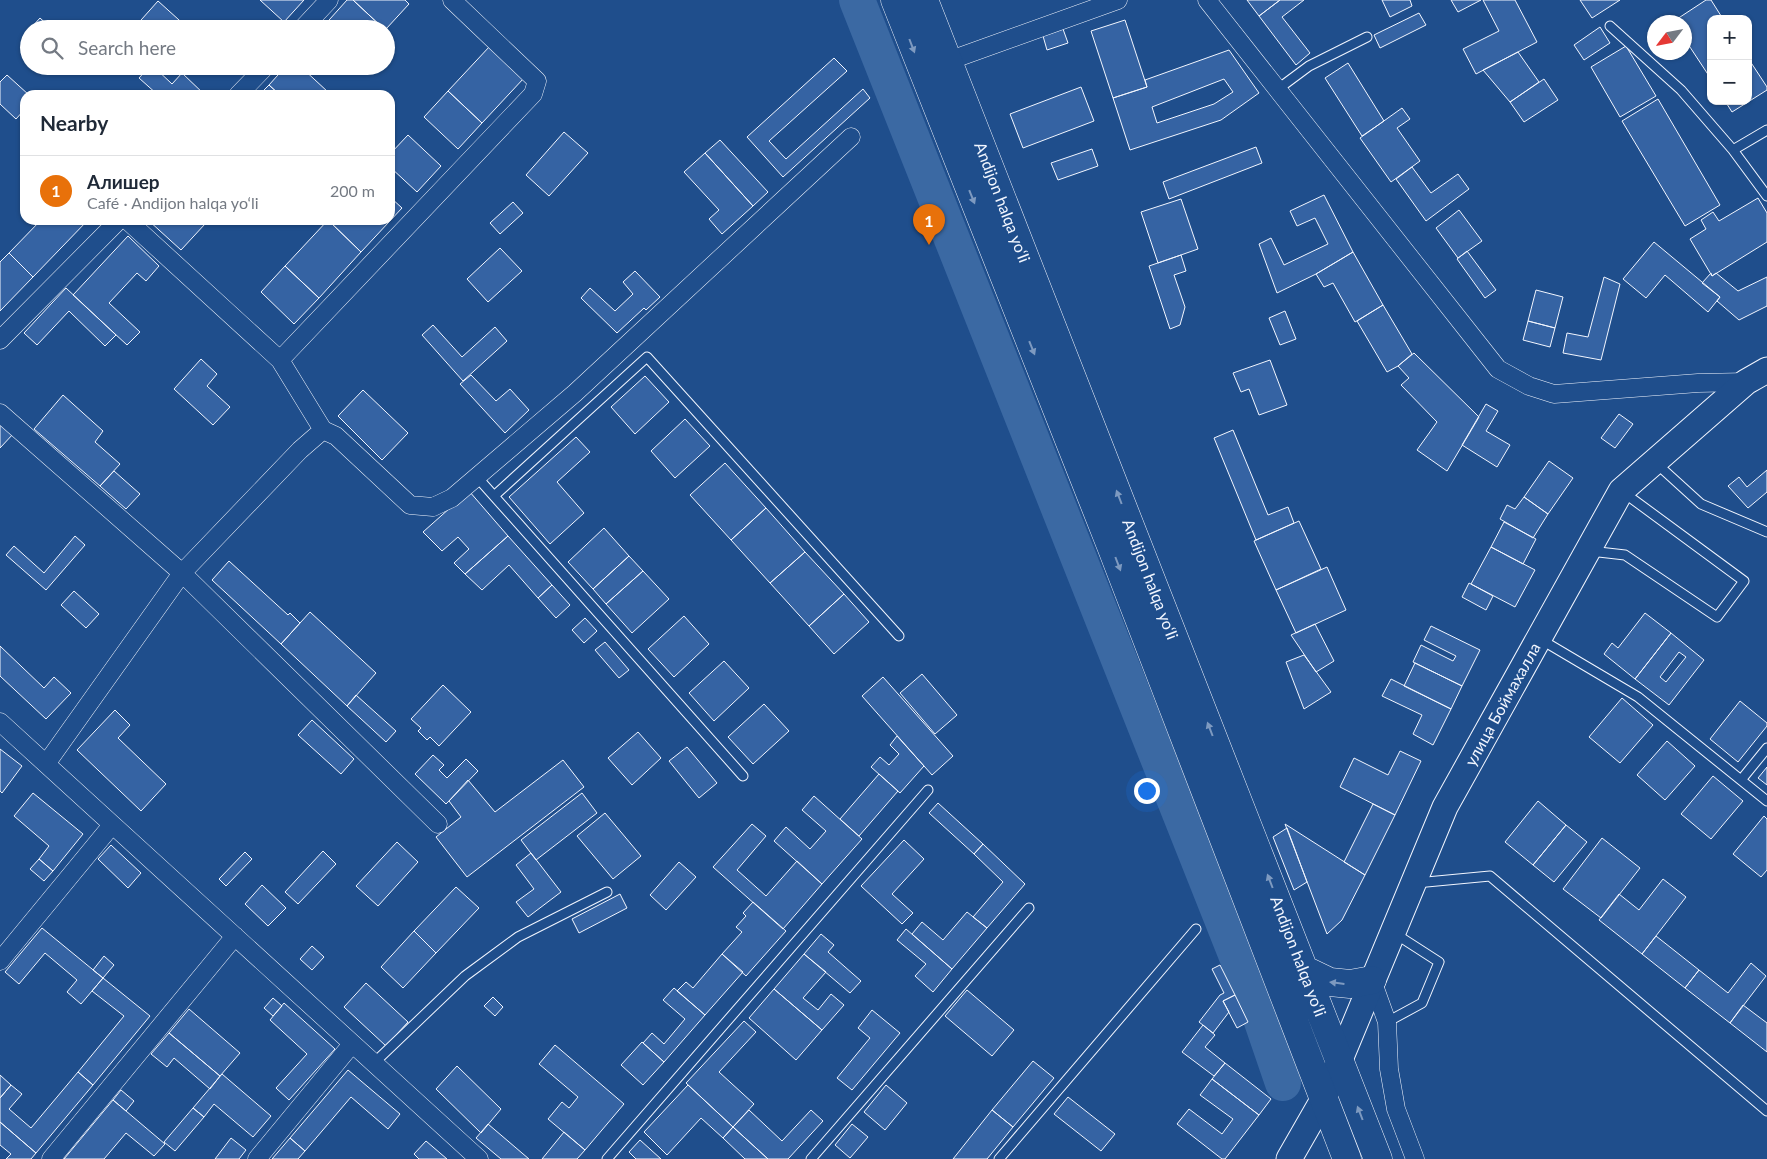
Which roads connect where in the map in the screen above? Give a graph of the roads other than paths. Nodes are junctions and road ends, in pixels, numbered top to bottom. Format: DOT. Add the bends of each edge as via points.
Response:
graph roads {
  1 [pos="329,0"];
  2 [pos="452,0"];
  3 [pos="895,0"];
  4 [pos="924,0"];
  5 [pos="1118,0"];
  6 [pos="1207,0"];
  7 [pos="310,20"];
  8 [pos="1610,26"];
  9 [pos="1368,37"];
  10 [pos="948,61"];
  11 [pos="257,75"];
  12 [pos="1278,89"];
  13 [pos="243,90"];
  14 [pos="1767,130"];
  15 [pos="851,137"];
  16 [pos="1732,150"];
  17 [pos="1767,196"];
  18 [pos="114,225"];
  19 [pos="132,225"];
  20 [pos="0,340"];
  21 [pos="280,360"];
  22 [pos="1756,376"];
  23 [pos="0,413"];
  24 [pos="323,430"];
  25 [pos="1654,462"];
  26 [pos="477,477"];
  27 [pos="1621,491"];
  28 [pos="494,496"];
  29 [pos="1767,532"];
  30 [pos="1588,551"];
  31 [pos="182,573"];
  32 [pos="900,636"];
  33 [pos="1539,638"];
  34 [pos="0,722"];
  35 [pos="1767,748"];
  36 [pos="46,764"];
  37 [pos="744,776"];
  38 [pos="1741,780"];
  39 [pos="928,790"];
  40 [pos="1767,802"];
  41 [pos="438,824"];
  42 [pos="112,825"];
  43 [pos="1412,884"];
  44 [pos="607,892"];
  45 [pos="1029,908"];
  46 [pos="1196,929"];
  47 [pos="1392,932"];
  48 [pos="235,936"];
  49 [pos="0,961"];
  50 [pos="1305,970"];
  51 [pos="1372,980"];
  52 [pos="1387,1022"];
  53 [pos="352,1044"];
  54 [pos="1340,1059"];
  55 [pos="374,1063"];
  56 [pos="1324,1098"];
  57 [pos="1767,1111"];
  58 [pos="473,1157"];
  59 [pos="51,1159"];
  60 [pos="256,1159"];
  61 [pos="607,1159"];
  62 [pos="811,1159"];
  63 [pos="999,1159"];
  64 [pos="1289,1159"];
  65 [pos="1347,1159"];
  66 [pos="1378,1159"];
  67 [pos="1415,1159"];
  1 -- 7 [label="street"];
  2 -- 21 [label="street" via="537,81 533,94"];
  3 -- 56 [label="highway, Andijon halqa yo‘li, one-way"];
  4 -- 10 [label="highway, Andijon halqa yo‘li"];
  5 -- 10 [label="street"];
  6 -- 12 [label="street"];
  8 -- 16 [label="lane" via="1680,90"];
  9 -- 12 [label="lane" via="1308,66"];
  50 -- 10 [label="highway, Andijon halqa yo‘li, one-way"];
  11 -- 13 [label="street"];
  12 -- 22 [label="street" via="1498,369 1529,386 1554,394"];
  14 -- 16 [label="lane"];
  15 -- 26 [label="street" via="575,393"];
  16 -- 17 [label="lane"];
  18 -- 20 [label="street"];
  19 -- 21 [label="street"];
  21 -- 24 [label="street"];
  22 -- 25 [label="main road, улица Боймахалла"];
  23 -- 31 [label="street"];
  24 -- 26 [label="street" via="336,436 410,505 433,507 452,498"];
  24 -- 31 [label="street"];
  25 -- 27 [label="main road, улица Боймахалла"];
  25 -- 29 [label="lane" via="1702,504"];
  26 -- 28 [label="lane"];
  27 -- 30 [label="main road, улица Боймахалла"];
  27 -- 30 [label="lane" via="1744,581 1717,617 1626,554"];
  28 -- 32 [label="lane" via="647,357"];
  28 -- 37 [label="lane"];
  30 -- 33 [label="main road, улица Боймахалла"];
  31 -- 36 [label="street"];
  31 -- 41 [label="street"];
  33 -- 38 [label="lane" via="1638,697"];
  33 -- 43 [label="main road, улица Боймахалла" via="1445,807"];
  34 -- 36 [label="street"];
  35 -- 38 [label="lane"];
  36 -- 42 [label="street"];
  38 -- 40 [label="lane"];
  39 -- 61 [label="lane"];
  42 -- 48 [label="street"];
  42 -- 49 [label="street"];
  43 -- 47 [label="main road, улица Боймахалла"];
  43 -- 57 [label="lane" via="1490,876"];
  44 -- 55 [label="lane" via="518,937 465,976"];
  45 -- 62 [label="lane"];
  46 -- 63 [label="lane"];
  47 -- 51 [label="main road, улица Боймахалла"];
  47 -- 52 [label="lane" via="1438,962 1422,1003"];
  48 -- 53 [label="street"];
  48 -- 59 [label="street"];
  51 -- 50 [label="highway, one-way" via="1350,984 1330,982"];
  50 -- 54 [label="highway, Andijon halqa yo‘li"];
  51 -- 52 [label="street"];
  51 -- 54 [label="main road, улица Боймахалла"];
  52 -- 67 [label="street" via="1389,1069 1396,1109"];
  53 -- 55 [label="street"];
  53 -- 60 [label="street"];
  54 -- 56 [label="main road, улица Боймахалла"];
  66 -- 54 [label="highway, Andijon halqa yo‘li, one-way"];
  55 -- 58 [label="street"];
  56 -- 64 [label="main road, улица Боймахалла"];
  56 -- 65 [label="highway, Andijon halqa yo‘li"];
}
